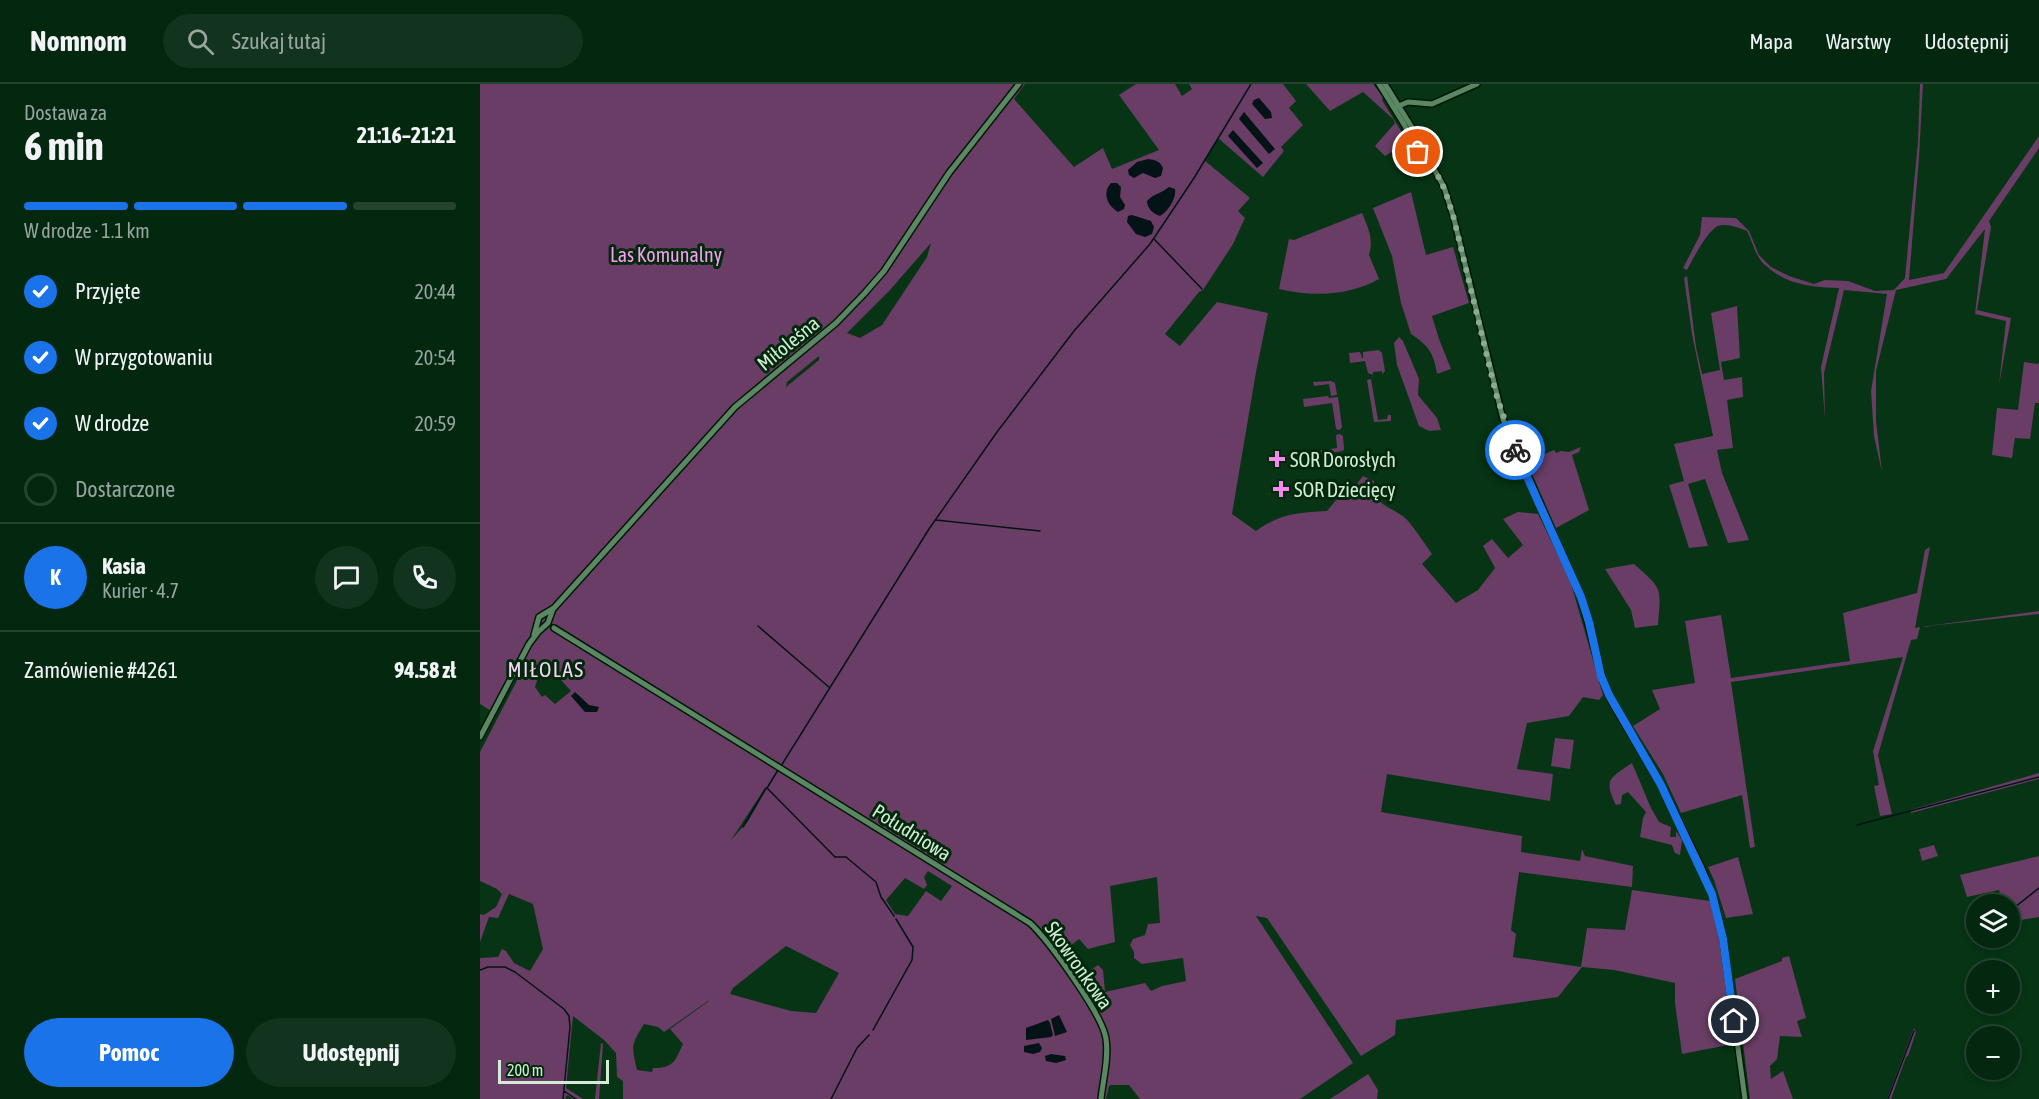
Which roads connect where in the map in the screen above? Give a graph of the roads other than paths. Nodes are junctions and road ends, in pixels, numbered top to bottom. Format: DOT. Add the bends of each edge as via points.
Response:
graph roads {
  1 [pos="1019,84"];
  2 [pos="1379,84"];
  3 [pos="1384,84"];
  4 [pos="1477,84"];
  5 [pos="1396,107"];
  6 [pos="1412,136"];
  7 [pos="1420,150"];
  8 [pos="554,608"];
  9 [pos="544,615"];
  10 [pos="549,620"];
  11 [pos="538,622"];
  12 [pos="544,626"];
  13 [pos="554,628"];
  14 [pos="534,635"];
  15 [pos="480,737"];
  16 [pos="1028,921"];
  17 [pos="1101,1099"];
  18 [pos="1745,1099"];
  1 -- 8 [label="street, Miłoleśna" via="949,173 884,271 864,294 836,323 735,407"];
  2 -- 5 [label="street"];
  3 -- 5 [label="street"];
  4 -- 5 [label="street" via="1432,104 1408,102"];
  5 -- 6 [label="street"];
  6 -- 7 [label="street" via="1424,140"];
  6 -- 7 [label="street" via="1406,143 1408,148 1412,152"];
  7 -- 18 [label="street" via="1444,187 1503,419 1581,597 1604,684 1661,785 1715,903"];
  8 -- 9 [label="street"];
  8 -- 10 [label="street"];
  9 -- 10 [label="street"];
  9 -- 11 [label="street"];
  10 -- 12 [label="street"];
  11 -- 12 [label="street"];
  11 -- 14 [label="street"];
  12 -- 14 [label="street"];
  13 -- 16 [label="street, Południowa"];
  14 -- 15 [label="street"];
  16 -- 17 [label="street, Skowronkowa" via="1040,932 1102,1024 1107,1046"];
}
